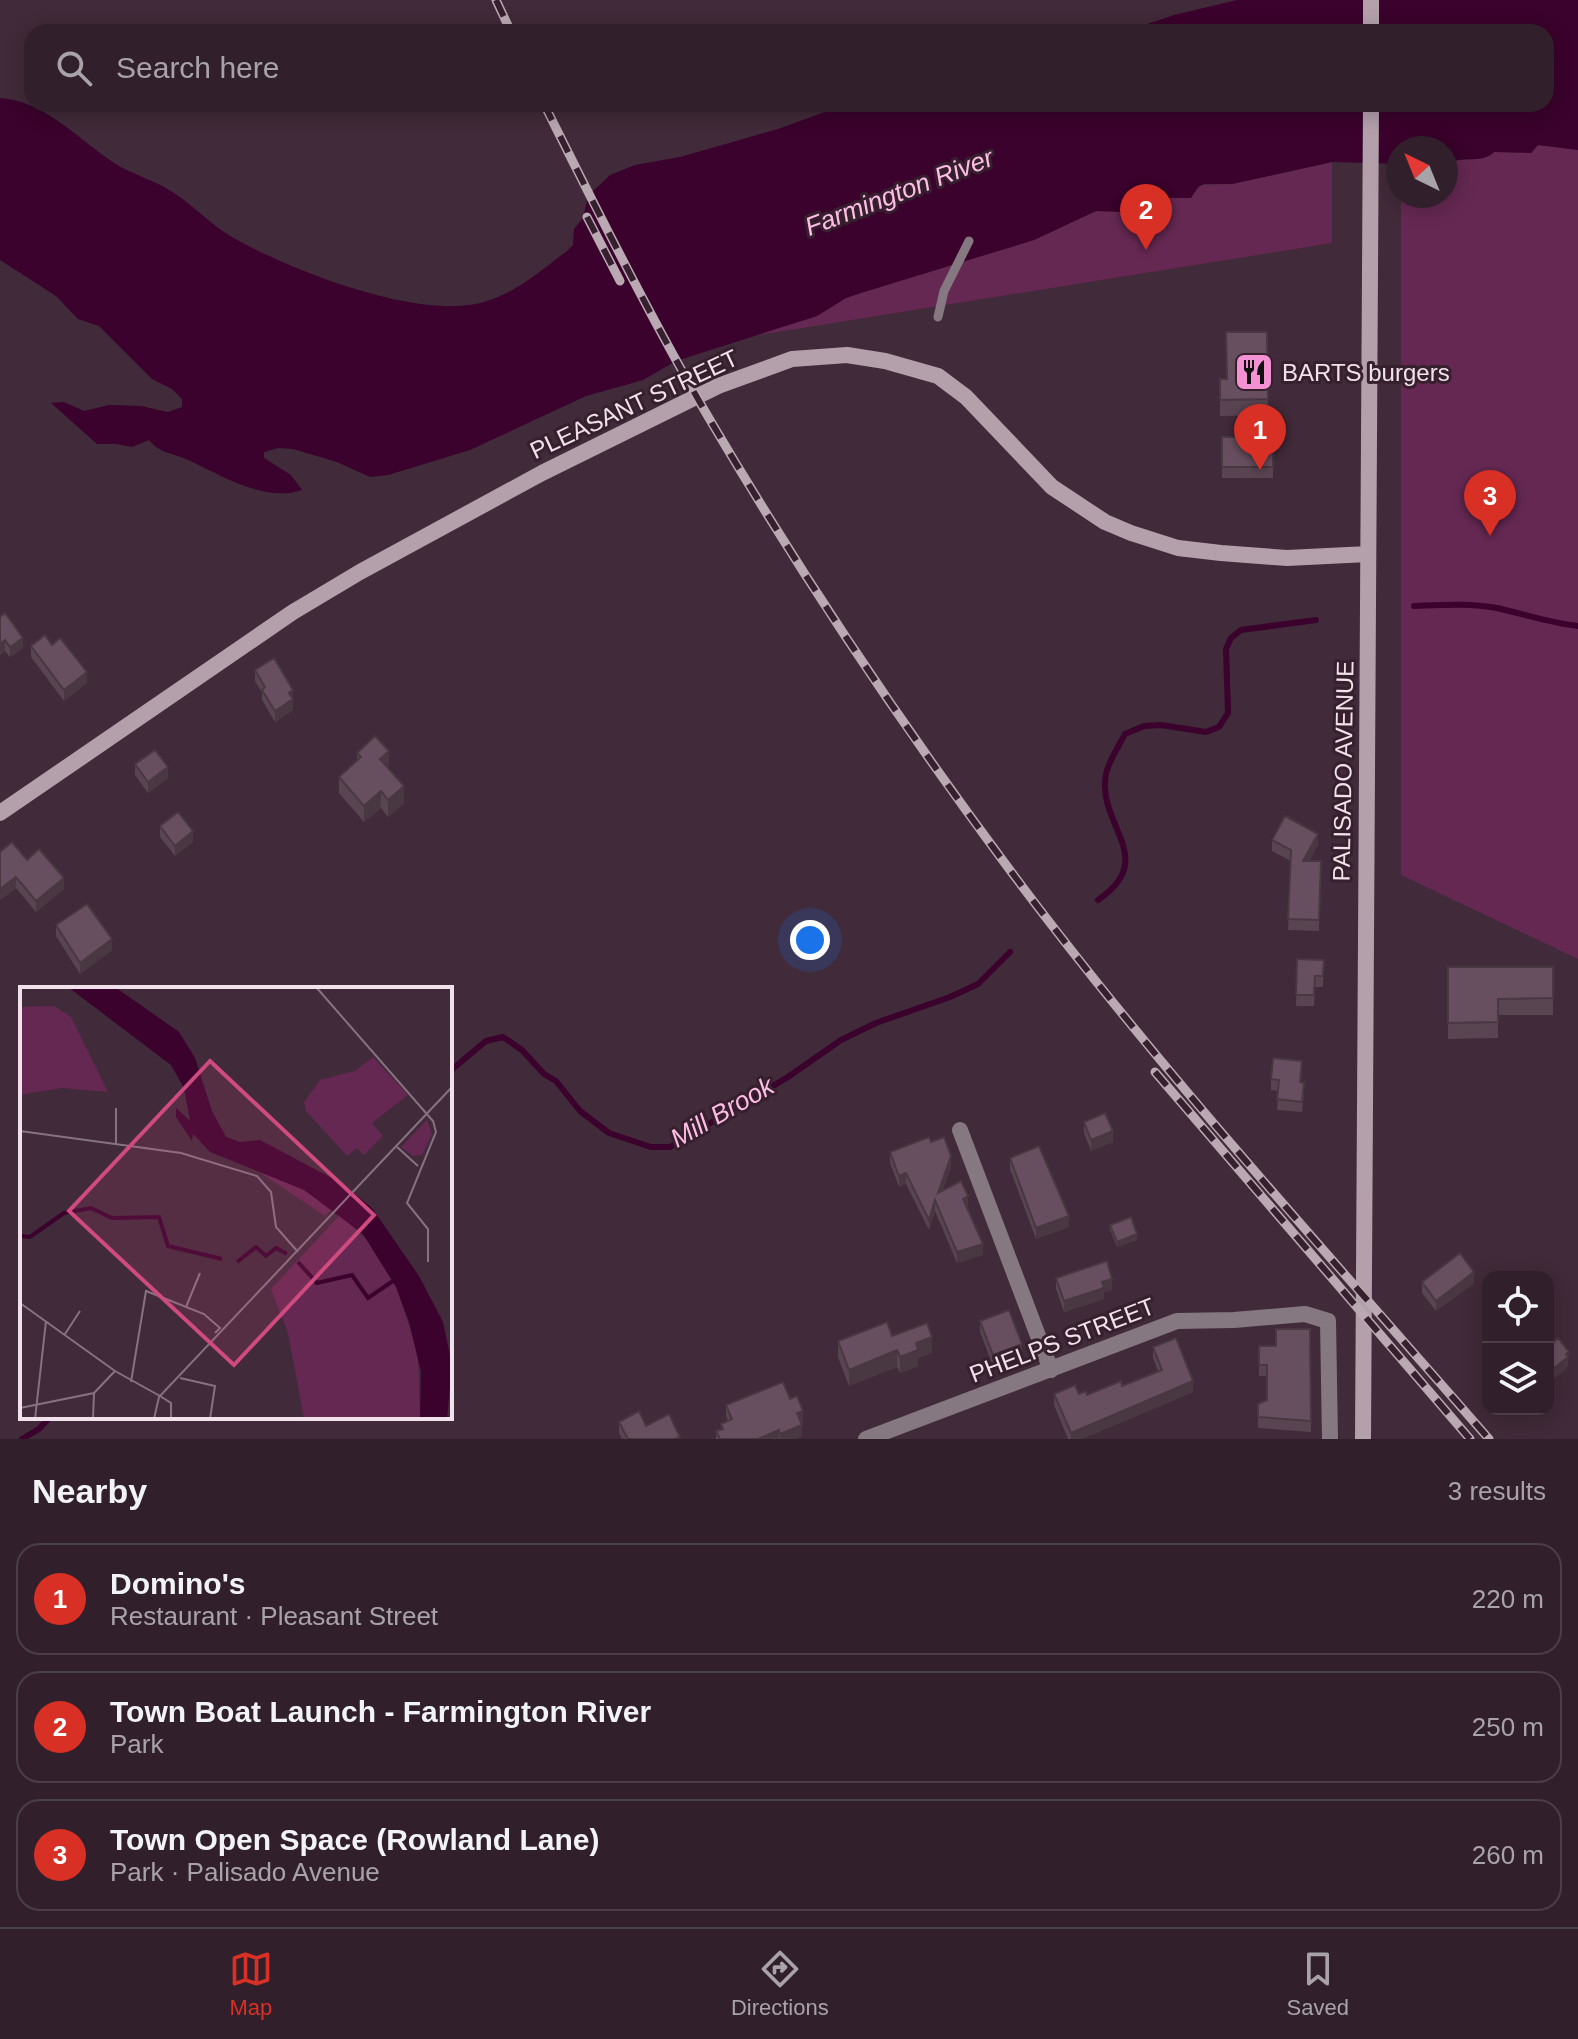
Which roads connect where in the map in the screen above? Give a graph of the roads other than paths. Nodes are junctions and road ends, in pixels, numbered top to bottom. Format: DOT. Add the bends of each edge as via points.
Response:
graph roads {
  1 [pos="1371,0"];
  2 [pos="1371,24"];
  3 [pos="1371,112"];
  4 [pos="969,241"];
  5 [pos="938,317"];
  6 [pos="1368,554"];
  7 [pos="0,813"];
  8 [pos="960,1130"];
  9 [pos="1051,1370"];
  10 [pos="866,1439"];
  11 [pos="1330,1439"];
  12 [pos="1363,1439"];
  1 -- 2 [label="street"];
  3 -- 6 [label="street, PALISADO AVENUE"];
  4 -- 5 [label="lane" via="944,291"];
  6 -- 7 [label="street, PLEASANT STREET" via="1287,558 1221,553 1178,548 1131,533 1052,487 966,397 938,376 847,355 792,359 718,386 360,572 293,612"];
  6 -- 12 [label="street, PALISADO AVENUE"];
  8 -- 9 [label="street"];
  9 -- 10 [label="street, PHELPS STREET"];
  9 -- 11 [label="street, PHELPS STREET" via="1177,1321 1305,1314 1328,1321"];
}
